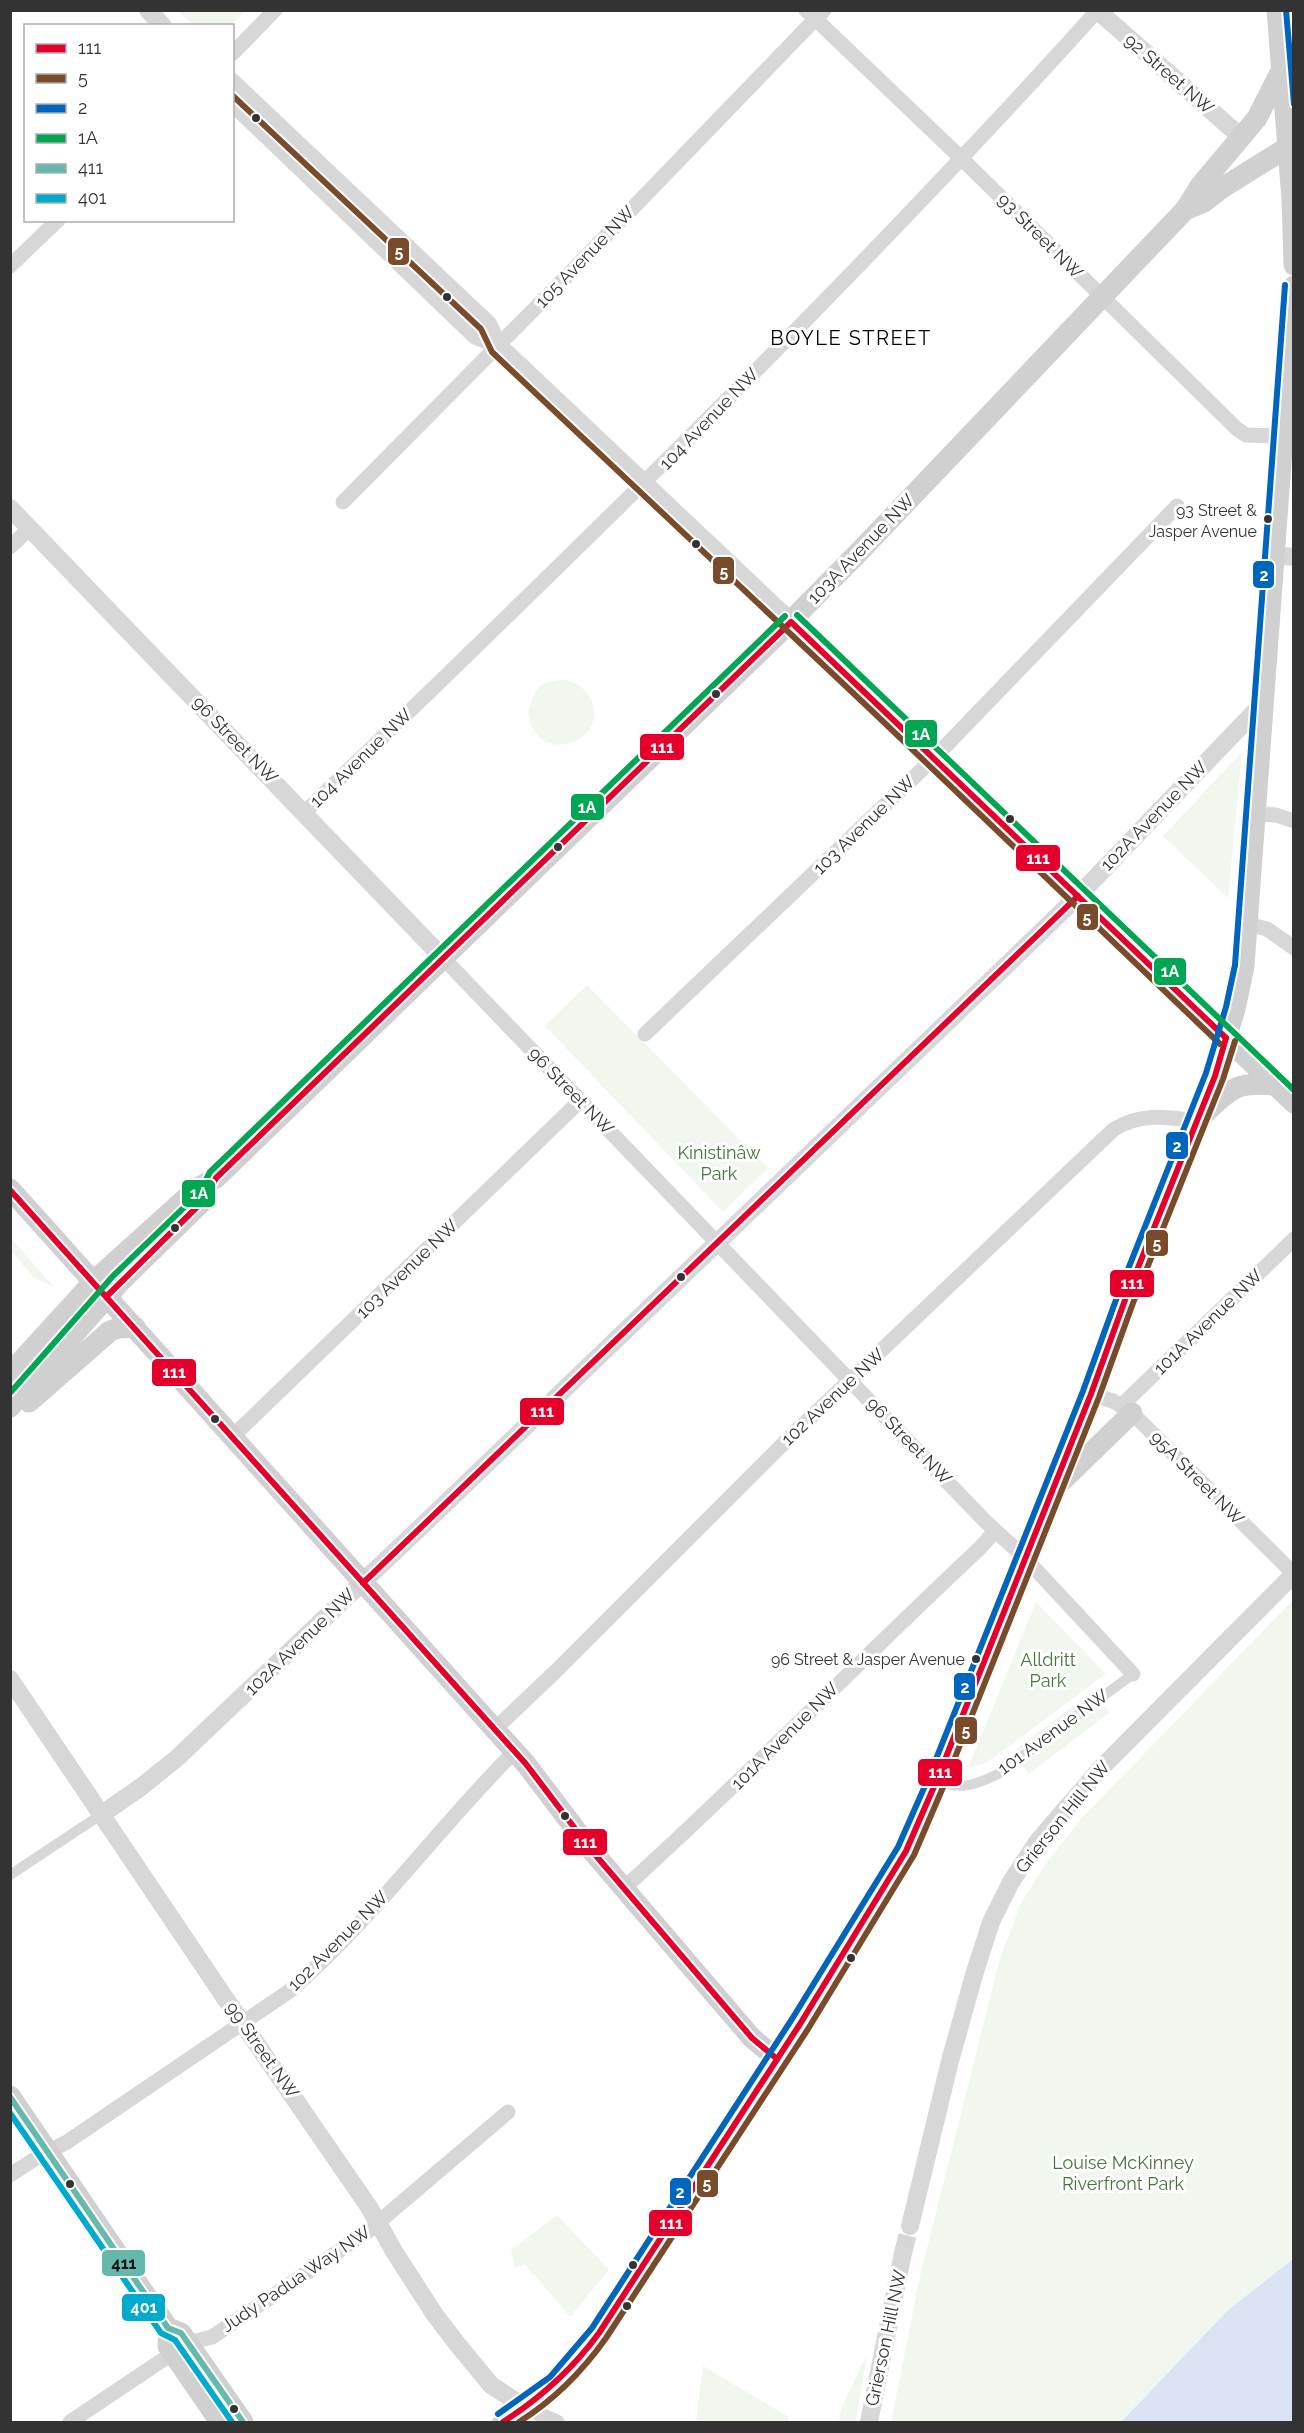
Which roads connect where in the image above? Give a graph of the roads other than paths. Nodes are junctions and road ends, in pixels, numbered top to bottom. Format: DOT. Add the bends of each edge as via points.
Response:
graph roads {
  1 [pos="148,10"];
  2 [pos="274,10"];
  3 [pos="1277,10"];
  4 [pos="1097,11"];
  5 [pos="815,14"];
  6 [pos="162,24"];
  7 [pos="234,52"];
  8 [pos="1282,69"];
  9 [pos="234,84"];
  10 [pos="234,104"];
  11 [pos="1243,134"];
  12 [pos="1288,147"];
  13 [pos="961,158"];
  14 [pos="1236,179"];
  15 [pos="1292,199"];
  16 [pos="1185,210"];
  17 [pos="56,222"];
  18 [pos="10,266"];
  19 [pos="1293,266"];
  20 [pos="1293,286"];
  21 [pos="1101,297"];
  22 [pos="498,345"];
  23 [pos="1284,436"];
  24 [pos="645,483"];
  25 [pos="342,502"];
  26 [pos="1177,506"];
  27 [pos="10,508"];
  28 [pos="30,528"];
  29 [pos="10,547"];
  30 [pos="1284,556"];
  31 [pos="791,622"];
  32 [pos="1263,703"];
  33 [pos="934,759"];
  34 [pos="305,812"];
  35 [pos="1255,814"];
  36 [pos="1293,821"];
  37 [pos="1078,896"];
  38 [pos="1247,924"];
  39 [pos="1293,948"];
  40 [pos="443,958"];
  41 [pos="645,1034"];
  42 [pos="1226,1038"];
  43 [pos="1274,1085"];
  44 [pos="580,1101"];
  45 [pos="1293,1104"];
  46 [pos="1197,1121"];
  47 [pos="10,1189"];
  48 [pos="1293,1239"];
  49 [pos="718,1242"];
  50 [pos="100,1289"];
  51 [pos="135,1327"];
  52 [pos="10,1373"];
  53 [pos="850,1381"];
  54 [pos="1091,1394"];
  55 [pos="11,1406"];
  56 [pos="1127,1409"];
  57 [pos="232,1437"];
  58 [pos="1051,1494"];
  59 [pos="995,1531"];
  60 [pos="1025,1558"];
  61 [pos="1293,1574"];
  62 [pos="363,1582"];
  63 [pos="1133,1674"];
  64 [pos="10,1679"];
  65 [pos="495,1729"];
  66 [pos="515,1751"];
  67 [pos="936,1782"];
  68 [pos="102,1814"];
  69 [pos="10,1875"];
  70 [pos="624,1888"];
  71 [pos="244,2024"];
  72 [pos="777,2059"];
  73 [pos="10,2096"];
  74 [pos="508,2112"];
  75 [pos="48,2151"];
  76 [pos="10,2175"];
  77 [pos="378,2223"];
  78 [pos="910,2226"];
  79 [pos="903,2253"];
  80 [pos="180,2348"];
  81 [pos="526,2408"];
  82 [pos="70,2422"];
  83 [pos="220,2422"];
  84 [pos="243,2422"];
  85 [pos="503,2422"];
  86 [pos="556,2422"];
  87 [pos="869,2422"];
  1 -- 6 [label="street"];
  2 -- 7 [label="street"];
  3 -- 8 [label="main road"];
  4 -- 11 [label="street, 92 Street NW" via="1233,130"];
  4 -- 13 [label="street, 104 Avenue NW"];
  5 -- 13 [label="street, 93 Street NW"];
  5 -- 22 [label="street, 105 Avenue NW" via="742,96"];
  8 -- 11 [label="main road, 103A Avenue NW" via="1257,118"];
  8 -- 12 [label="main road"];
  9 -- 22 [label="street" via="488,324"];
  10 -- 22 [label="street" via="476,336"];
  11 -- 14 [label="main road" via="1254,142 1255,153"];
  11 -- 16 [label="main road, 103A Avenue NW"];
  12 -- 14 [label="main road, 103A Avenue NW"];
  12 -- 15 [label="main road"];
  13 -- 21 [label="street, 93 Street NW"];
  13 -- 24 [label="street, 104 Avenue NW"];
  14 -- 16 [label="main road, 103A Avenue NW" via="1204,202"];
  15 -- 19 [label="main road"];
  16 -- 21 [label="main road, 103A Avenue NW"];
  17 -- 18 [label="street"];
  20 -- 23 [label="main road"];
  21 -- 23 [label="street, 93 Street NW" via="1237,429 1246,435"];
  21 -- 31 [label="main road, 103A Avenue NW"];
  22 -- 24 [label="street"];
  22 -- 25 [label="street, 105 Avenue NW"];
  23 -- 30 [label="main road"];
  24 -- 31 [label="street"];
  24 -- 34 [label="street, 104 Avenue NW"];
  26 -- 33 [label="street, 103 Avenue NW"];
  27 -- 28 [label="street, 96 Street NW"];
  28 -- 29 [label="street"];
  28 -- 34 [label="street, 96 Street NW"];
  30 -- 32 [label="main road"];
  31 -- 33 [label="street"];
  31 -- 40 [label="main road, 103A Avenue NW"];
  32 -- 35 [label="main road"];
  32 -- 37 [label="street, 102A Avenue NW"];
  33 -- 37 [label="street"];
  33 -- 41 [label="street, 103 Avenue NW"];
  34 -- 40 [label="street, 96 Street NW"];
  35 -- 36 [label="street"];
  35 -- 38 [label="main road"];
  37 -- 42 [label="street"];
  37 -- 49 [label="street, 102A Avenue NW"];
  38 -- 39 [label="street" via="1267,929"];
  38 -- 42 [label="main road" via="1244,966"];
  40 -- 44 [label="street, 96 Street NW"];
  40 -- 50 [label="main road, 103A Avenue NW" via="216,1178 197,1188"];
  42 -- 43 [label="main road"];
  42 -- 46 [label="main road"];
  43 -- 45 [label="main road"];
  43 -- 46 [label="main road" via="1239,1085"];
  44 -- 49 [label="street, 96 Street NW"];
  44 -- 57 [label="street, 103 Avenue NW"];
  46 -- 53 [label="street, 102 Avenue NW" via="1145,1117 1113,1130"];
  46 -- 54 [label="main road"];
  47 -- 50 [label="main road"];
  48 -- 56 [label="street, 101A Avenue NW"];
  49 -- 53 [label="street, 96 Street NW"];
  49 -- 62 [label="street, 102A Avenue NW"];
  50 -- 51 [label="main road"];
  50 -- 52 [label="main road, 103A Avenue NW"];
  50 -- 55 [label="main road, 103A Avenue NW"];
  51 -- 55 [label="main road" via="110,1331 28,1403"];
  51 -- 57 [label="main road"];
  53 -- 59 [label="street, 96 Street NW"];
  53 -- 65 [label="street, 102 Avenue NW"];
  54 -- 56 [label="street, 95A Street NW"];
  54 -- 58 [label="main road"];
  56 -- 58 [label="main road"];
  56 -- 61 [label="street, 95A Street NW"];
  57 -- 62 [label="main road"];
  58 -- 60 [label="main road"];
  59 -- 60 [label="street, 96 Street NW"];
  59 -- 70 [label="street, 101A Avenue NW" via="719,1801"];
  60 -- 63 [label="street, 96 Street NW"];
  60 -- 67 [label="main road"];
  61 -- 78 [label="street, Grierson Hill NW" via="1101,1767 1038,1841 1011,1882 991,1922 974,1975"];
  62 -- 65 [label="main road"];
  62 -- 68 [label="street, 102A Avenue NW" via="177,1758"];
  63 -- 67 [label="street, 101 Avenue NW" via="998,1774 962,1787"];
  64 -- 68 [label="street, 99 Street NW"];
  65 -- 66 [label="main road"];
  66 -- 70 [label="main road"];
  66 -- 71 [label="street, 102 Avenue NW" via="321,1964"];
  67 -- 72 [label="main road" via="906,1851"];
  68 -- 69 [label="street, 102A Avenue NW"];
  68 -- 71 [label="street, 99 Street NW"];
  70 -- 72 [label="main road" via="752,2038"];
  71 -- 75 [label="street, 102 Avenue NW"];
  71 -- 77 [label="street, 99 Street NW"];
  72 -- 81 [label="main road" via="585,2353 543,2397"];
  73 -- 75 [label="main road"];
  74 -- 77 [label="street, Judy Padua Way NW"];
  75 -- 76 [label="street, 102 Avenue NW"];
  75 -- 80 [label="main road" via="169,2329 168,2346"];
  77 -- 80 [label="street, Judy Padua Way NW" via="212,2337"];
  77 -- 81 [label="street, 99 Street NW" via="458,2345 491,2385"];
  79 -- 87 [label="street, Grierson Hill NW"];
  80 -- 82 [label="street, Judy Padua Way NW"];
  80 -- 83 [label="main road"];
  80 -- 84 [label="main road"];
  81 -- 85 [label="main road"];
  81 -- 86 [label="street"];
}
